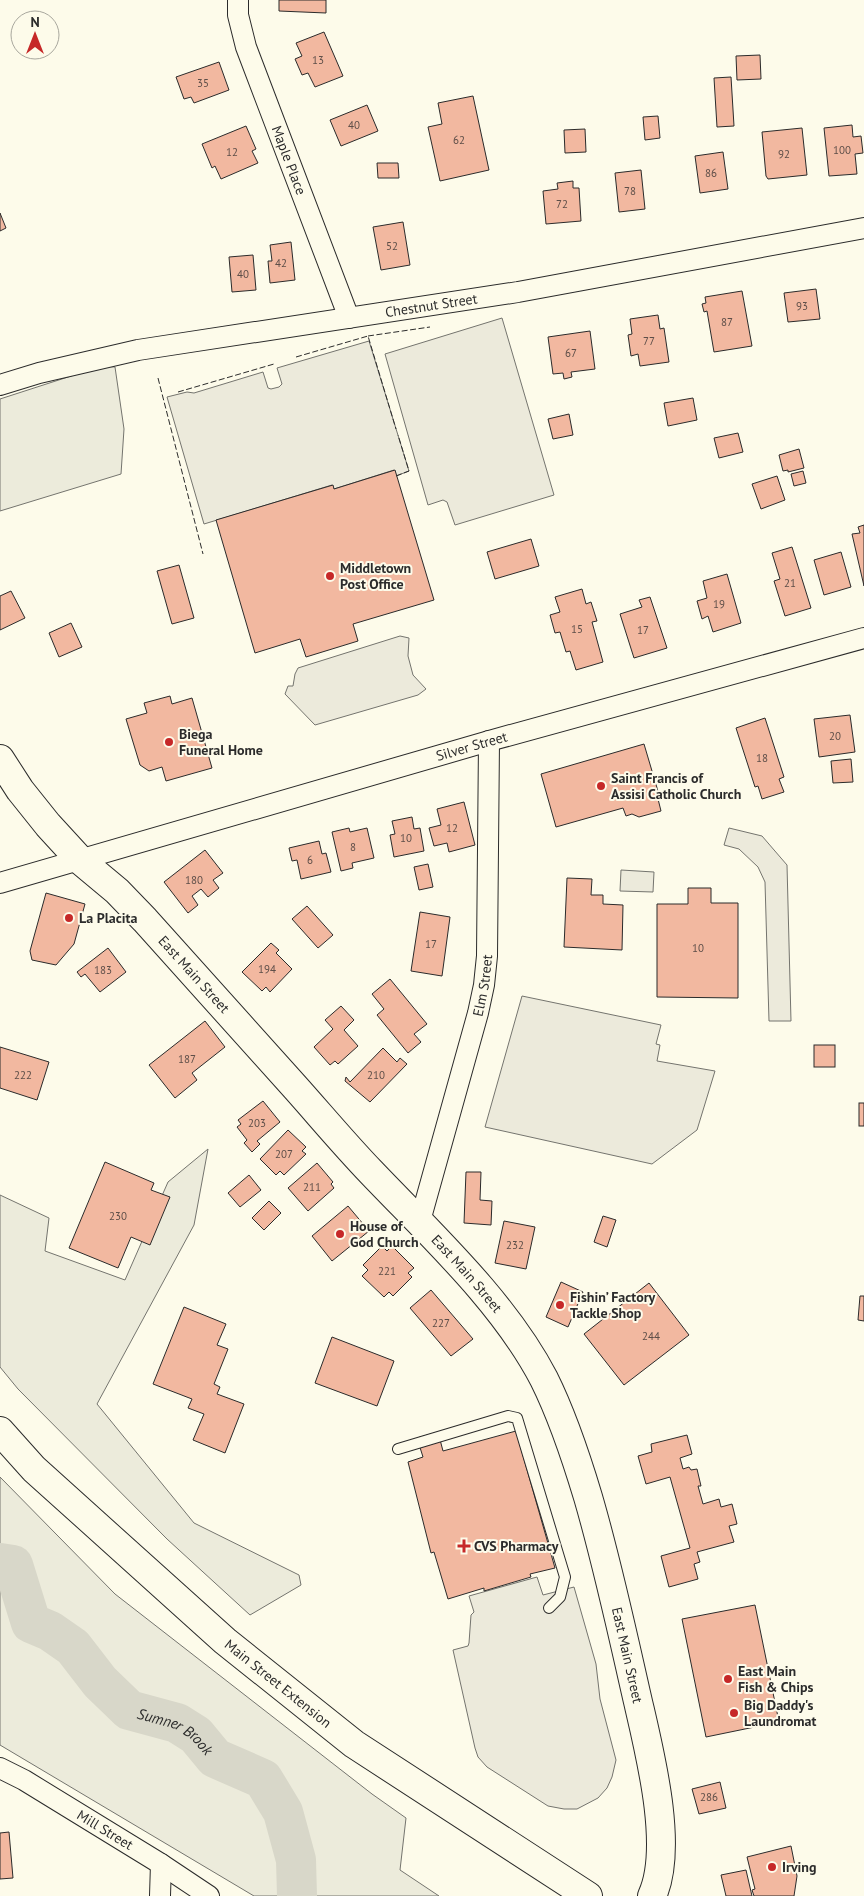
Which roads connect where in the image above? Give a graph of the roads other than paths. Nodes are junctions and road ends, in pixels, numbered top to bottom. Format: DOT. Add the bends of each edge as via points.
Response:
graph roads {
  1 [pos="238,0"];
  2 [pos="864,228"];
  3 [pos="349,318"];
  4 [pos="0,385"];
  5 [pos="864,638"];
  6 [pos="489,741"];
  7 [pos="0,759"];
  8 [pos="81,861"];
  9 [pos="0,883"];
  10 [pos="420,1221"];
  11 [pos="0,1430"];
  12 [pos="398,1449"];
  13 [pos="549,1608"];
  14 [pos="0,1768"];
  15 [pos="161,1864"];
  16 [pos="160,1896"];
  17 [pos="209,1896"];
  18 [pos="588,1896"];
  19 [pos="652,1896"];
  1 -- 3 [label="street, Maple Place" via="238,15 246,47"];
  2 -- 3 [label="street, Chestnut Street" via="527,291"];
  3 -- 4 [label="street, Chestnut Street" via="138,350"];
  5 -- 6 [label="street, Silver Street"];
  6 -- 8 [label="street, Silver Street"];
  6 -- 10 [label="street, Elm Street" via="484,986"];
  7 -- 8 [label="main road, East Main Street" via="20,790"];
  8 -- 9 [label="street, Silver Street"];
  8 -- 10 [label="main road, East Main Street" via="146,920 370,1171"];
  10 -- 19 [label="main road, East Main Street" via="520,1338 559,1410 575,1454 621,1626 658,1803 660,1865"];
  11 -- 18 [label="main road, Main Street Extension" via="34,1469 225,1641 354,1744"];
  12 -- 13 [label="lane" via="508,1416 517,1418 565,1577 560,1597"];
  14 -- 15 [label="street, Mill Street"];
  15 -- 16 [label="street"];
  15 -- 17 [label="street, Mill Street"];
}
